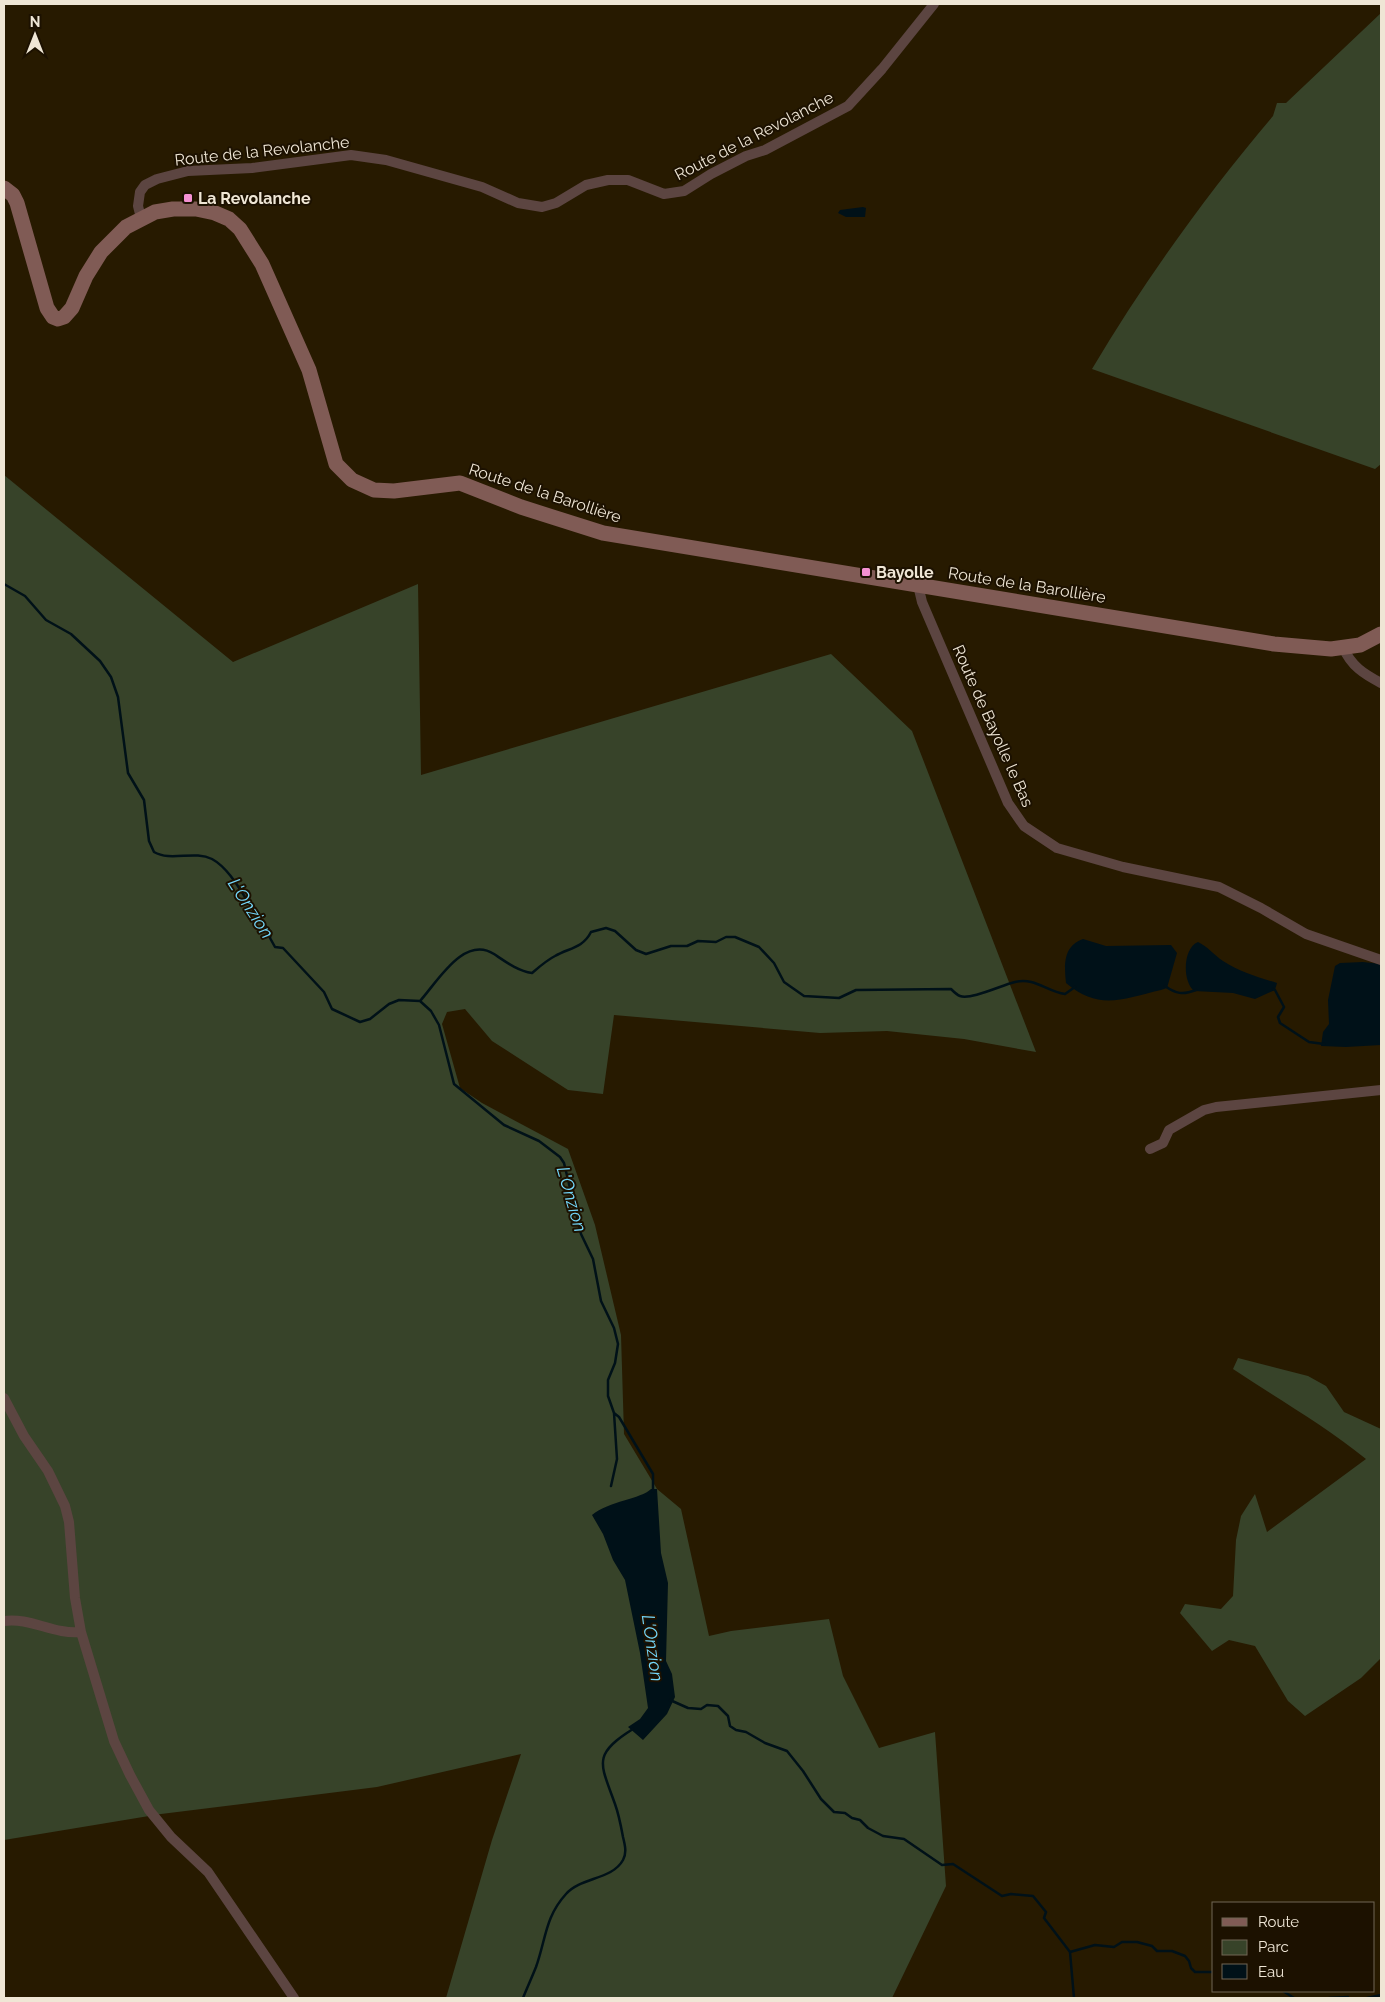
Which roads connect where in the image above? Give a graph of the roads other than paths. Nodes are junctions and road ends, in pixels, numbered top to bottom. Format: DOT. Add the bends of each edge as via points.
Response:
graph roads {
  1 [pos="934,4"];
  2 [pos="4,188"];
  3 [pos="141,218"];
  4 [pos="918,585"];
  5 [pos="1381,634"];
  6 [pos="1343,647"];
  7 [pos="1381,683"];
  8 [pos="1381,960"];
  9 [pos="1381,1090"];
  10 [pos="1150,1149"];
  11 [pos="4,1398"];
  12 [pos="4,1621"];
  13 [pos="81,1632"];
  14 [pos="294,1998"];
  1 -- 3 [label="street, Route de la Revolanche" via="882,70 848,106 765,150 746,156 684,191 664,194 628,180 608,180 586,185 556,203 542,206 518,203 482,187 386,160 351,155 252,168 188,171 157,179 145,185 140,192 138,206"];
  2 -- 3 [label="main road, Route de la Barollière" via="17,203 48,308 58,319 72,308 101,252 119,233"];
  3 -- 4 [label="main road, Route de la Barollière" via="172,209 196,209 229,219 240,229 262,264 309,370 336,464 352,480 374,490 394,491 460,483 521,507 604,533"];
  4 -- 6 [label="main road, Route de la Barollière" via="1274,644 1331,649"];
  4 -- 8 [label="street, Route de Bayolle le Bas" via="922,602 983,747 1008,803 1024,826 1057,848 1123,867 1219,888 1306,934"];
  5 -- 6 [label="main road, Route de la Barollière" via="1360,645"];
  6 -- 7 [label="street" via="1348,659 1363,674"];
  9 -- 10 [label="street" via="1204,1110 1169,1130 1163,1143"];
  11 -- 13 [label="street" via="65,1506"];
  12 -- 13 [label="street" via="16,1620 63,1633"];
  13 -- 14 [label="street" via="114,1741 149,1810 171,1837 208,1872"];
}
